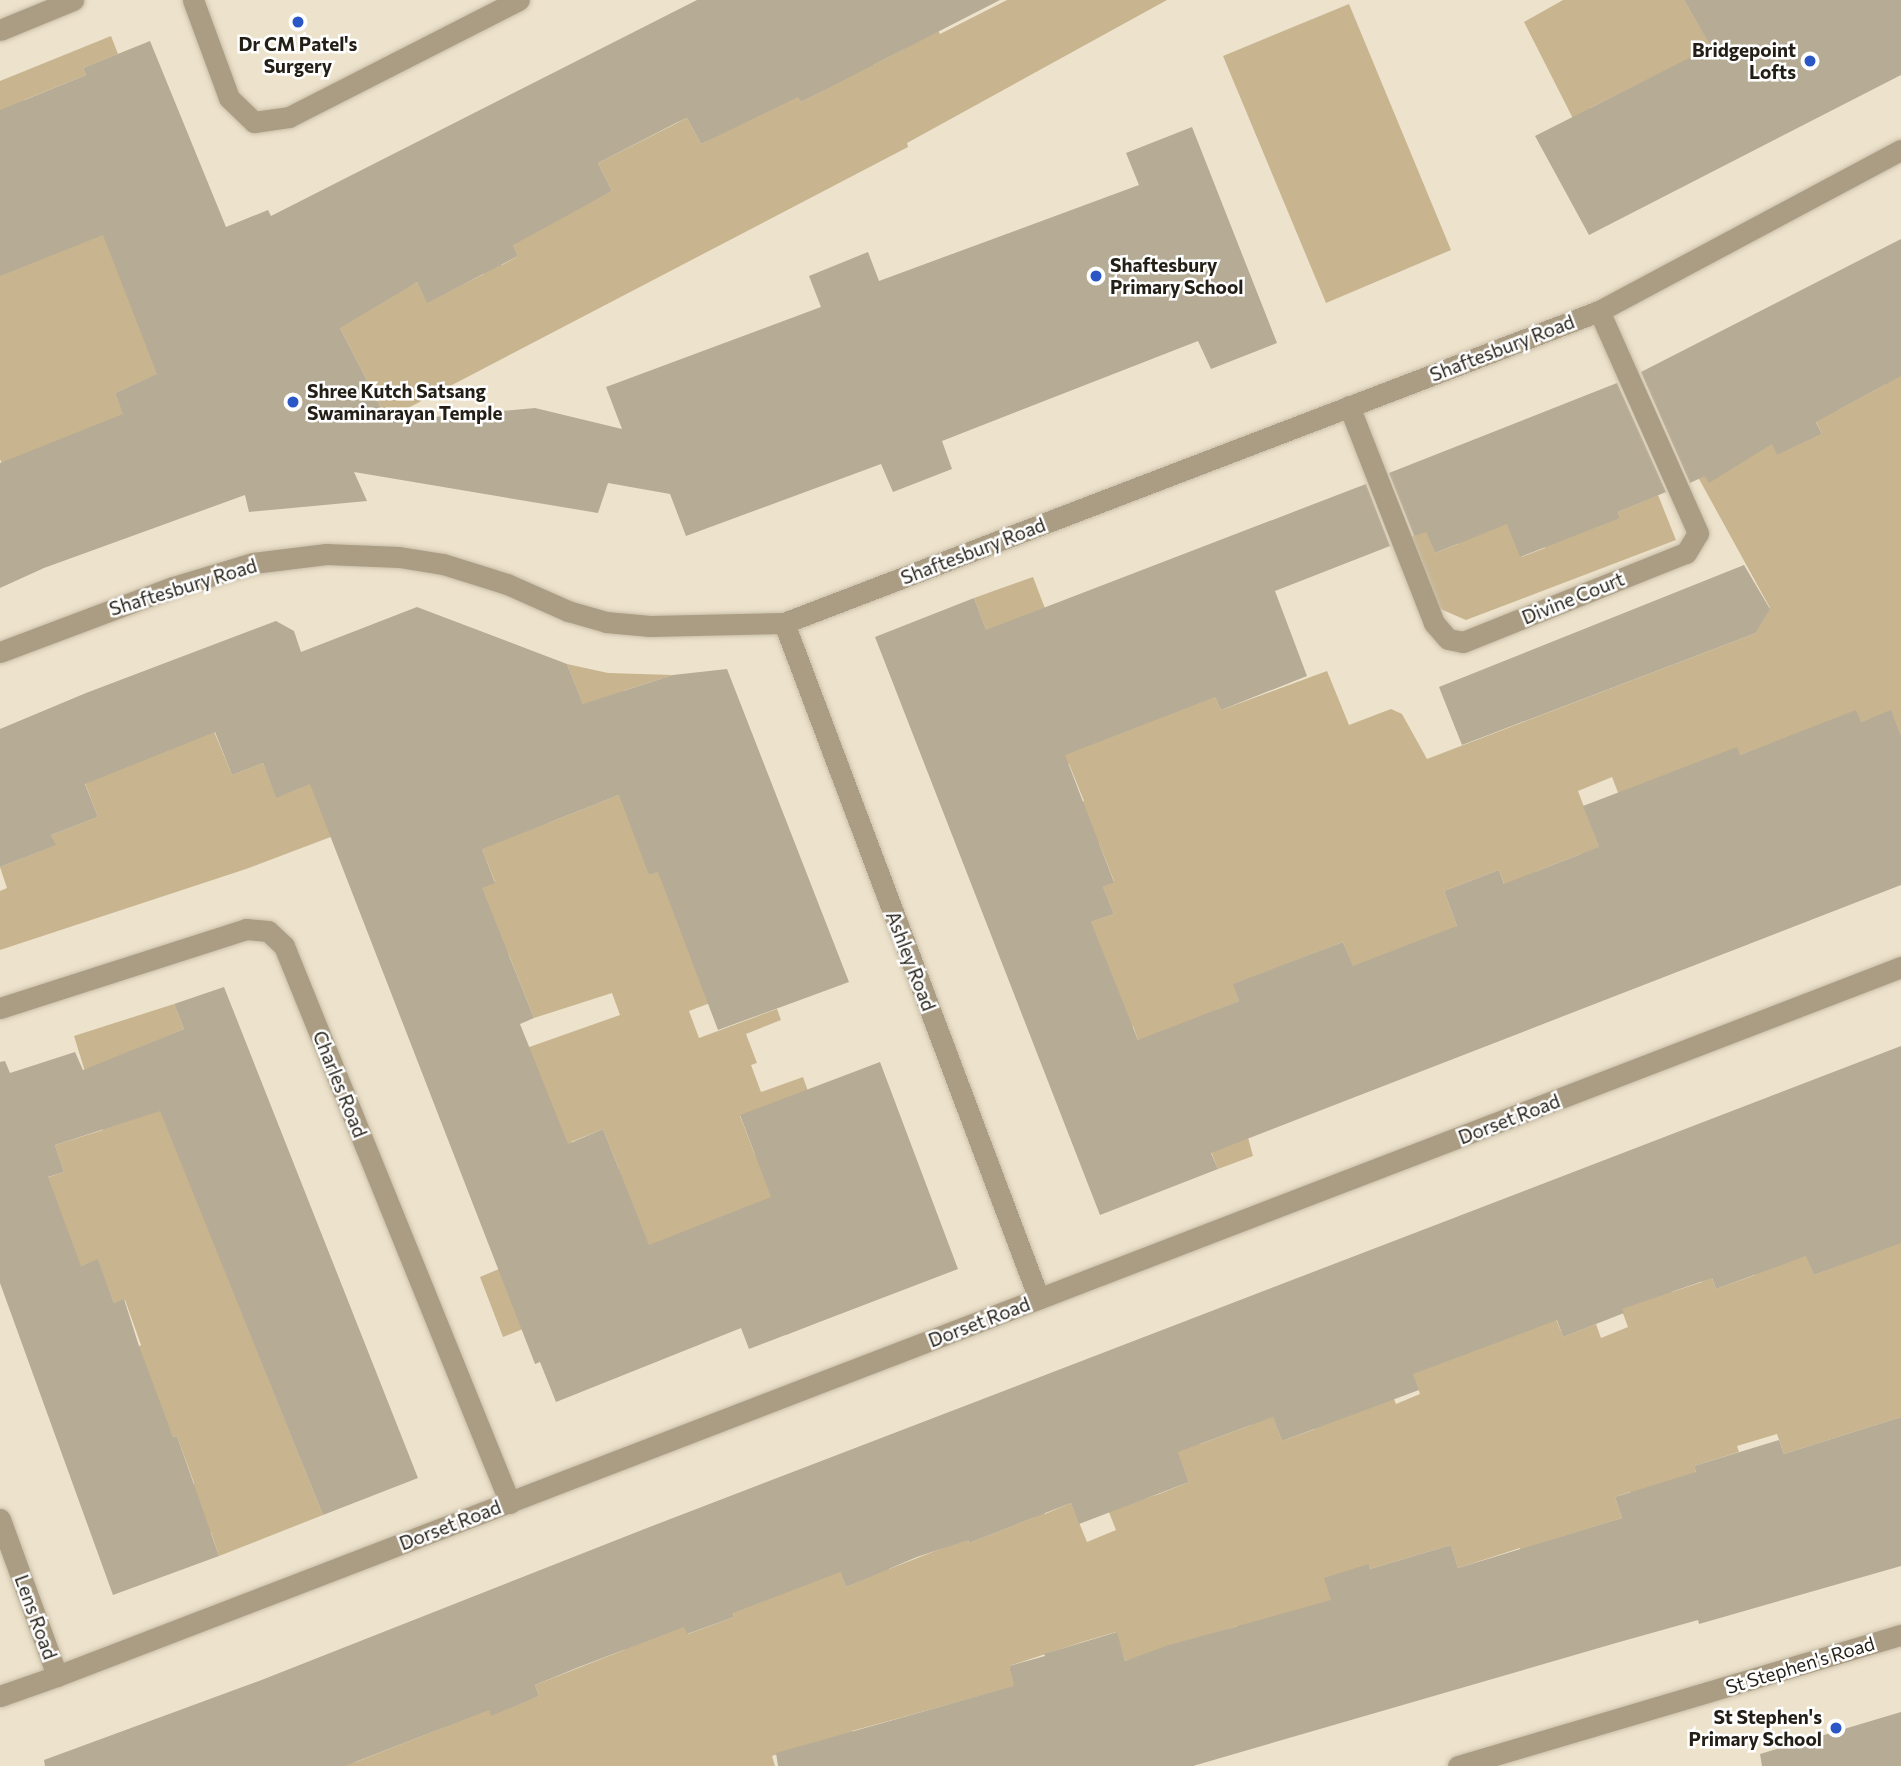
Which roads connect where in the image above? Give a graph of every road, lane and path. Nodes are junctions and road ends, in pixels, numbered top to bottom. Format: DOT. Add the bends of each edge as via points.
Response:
graph roads {
  1 [pos="73,0"];
  2 [pos="193,0"];
  3 [pos="519,0"];
  4 [pos="0,30"];
  5 [pos="1901,150"];
  6 [pos="1599,311"];
  7 [pos="1349,406"];
  8 [pos="784,623"];
  9 [pos="0,652"];
  10 [pos="1901,967"];
  11 [pos="0,1008"];
  12 [pos="1039,1299"];
  13 [pos="510,1503"];
  14 [pos="0,1519"];
  15 [pos="1901,1634"];
  16 [pos="57,1676"];
  17 [pos="0,1696"];
  18 [pos="1494,1761"];
  19 [pos="1458,1766"];
  1 -- 4 [label="street"];
  2 -- 3 [label="street" via="229,98 254,122 289,117"];
  5 -- 6 [label="street, Shaftesbury Road"];
  6 -- 7 [label="street, Shaftesbury Road"];
  6 -- 7 [label="street, Divine Court" via="1698,533 1686,552 1463,642 1448,639 1434,623"];
  7 -- 8 [label="street, Shaftesbury Road"];
  8 -- 9 [label="street, Shaftesbury Road" via="650,626 606,622 443,564 326,554 253,563 173,587"];
  8 -- 12 [label="street, Ashley Road"];
  10 -- 12 [label="street, Dorset Road"];
  11 -- 13 [label="street, Charles Road" via="246,929 268,931 284,946"];
  12 -- 13 [label="street, Dorset Road"];
  13 -- 16 [label="street, Dorset Road"];
  14 -- 16 [label="street, Lens Road"];
  15 -- 18 [label="street, St Stephen's Road"];
  16 -- 17 [label="street, Dorset Road"];
  18 -- 19 [label="street, St Stephen's Road"];
}
